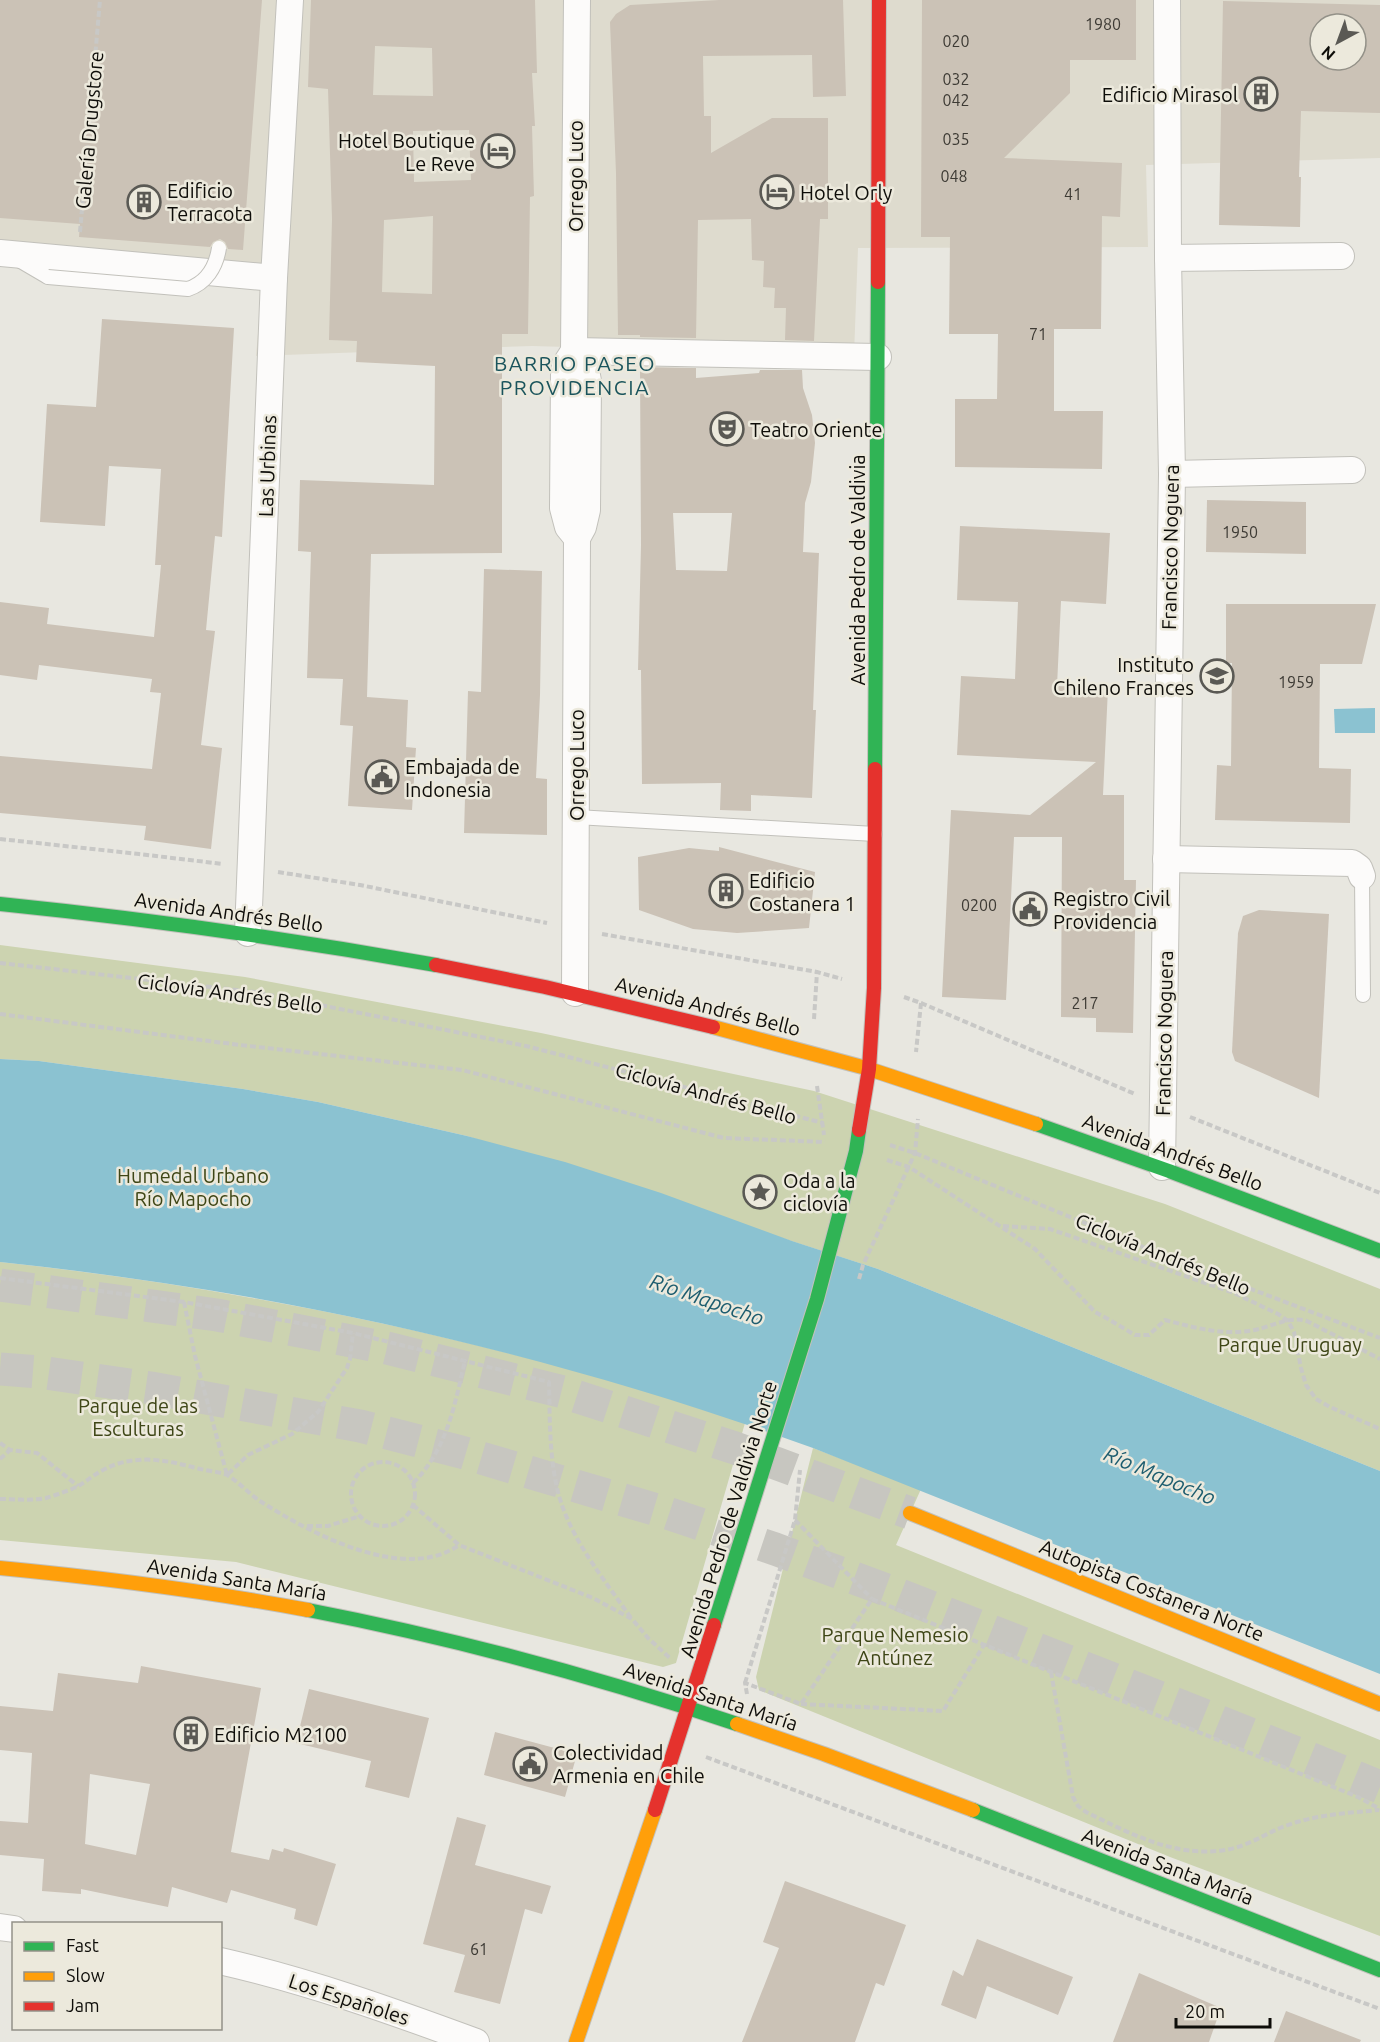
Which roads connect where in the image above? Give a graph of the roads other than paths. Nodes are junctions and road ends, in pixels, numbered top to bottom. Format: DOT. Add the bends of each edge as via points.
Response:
graph roads {
  1 [pos="290,0"];
  2 [pos="577,0"];
  3 [pos="879,0"];
  4 [pos="1167,0"];
  5 [pos="219,248"];
  6 [pos="4,254"];
  7 [pos="1341,256"];
  8 [pos="1168,258"];
  9 [pos="274,278"];
  10 [pos="574,351"];
  11 [pos="878,357"];
  12 [pos="1352,470"];
  13 [pos="1172,474"];
  14 [pos="576,817"];
  15 [pos="875,834"];
  16 [pos="1166,859"];
  17 [pos="1362,876"];
  18 [pos="0,904"];
  19 [pos="248,933"];
  20 [pos="575,993"];
  21 [pos="1363,995"];
  22 [pos="869,1069"];
  23 [pos="1162,1167"];
  24 [pos="1380,1251"];
  25 [pos="910,1513"];
  26 [pos="0,1568"];
  27 [pos="1380,1704"];
  28 [pos="688,1708"];
  29 [pos="222,1962"];
  30 [pos="1380,1970"];
  31 [pos="476,2042"];
  32 [pos="576,2042"];
  1 -- 9 [label="street, Las Urbinas"];
  2 -- 10 [label="street, Orrego Luco"];
  3 -- 11 [label="main road, Avenida Pedro de Valdivia"];
  4 -- 8 [label="street, Francisco Noguera"];
  5 -- 6 [label="lane, bridge" via="209,275 188,289 48,277"];
  6 -- 9 [label="street"];
  7 -- 8 [label="street"];
  8 -- 13 [label="street, Francisco Noguera"];
  9 -- 19 [label="street, Las Urbinas"];
  10 -- 11 [label="street"];
  10 -- 14 [label="street, Orrego Luco" via="585,365 588,381 587,510 577,538"];
  11 -- 15 [label="main road, Avenida Pedro de Valdivia"];
  12 -- 13 [label="street"];
  13 -- 16 [label="street, Francisco Noguera"];
  14 -- 15 [label="lane"];
  14 -- 20 [label="street, Orrego Luco"];
  15 -- 22 [label="main road, Avenida Pedro de Valdivia"];
  16 -- 17 [label="street" via="1353,863"];
  16 -- 23 [label="street, Francisco Noguera"];
  17 -- 21 [label="lane"];
  18 -- 19 [label="main road, Avenida Andrés Bello"];
  19 -- 20 [label="main road, Avenida Andrés Bello"];
  20 -- 22 [label="main road, Avenida Andrés Bello"];
  22 -- 23 [label="main road, Avenida Andrés Bello"];
  22 -- 28 [label="main road, Avenida Pedro de Valdivia Norte" via="856,1151 832,1245"];
  23 -- 24 [label="main road, Avenida Andrés Bello"];
  25 -- 27 [label="main road, Autopista Costanera Norte"];
  26 -- 28 [label="main road, Avenida Santa María" via="145,1583 350,1618 489,1651"];
  28 -- 30 [label="main road, Avenida Santa María" via="910,1785"];
  28 -- 32 [label="main road, Avenida Pedro de Valdivia Norte"];
  29 -- 31 [label="street, Los Españoles" via="314,1986"];
}
